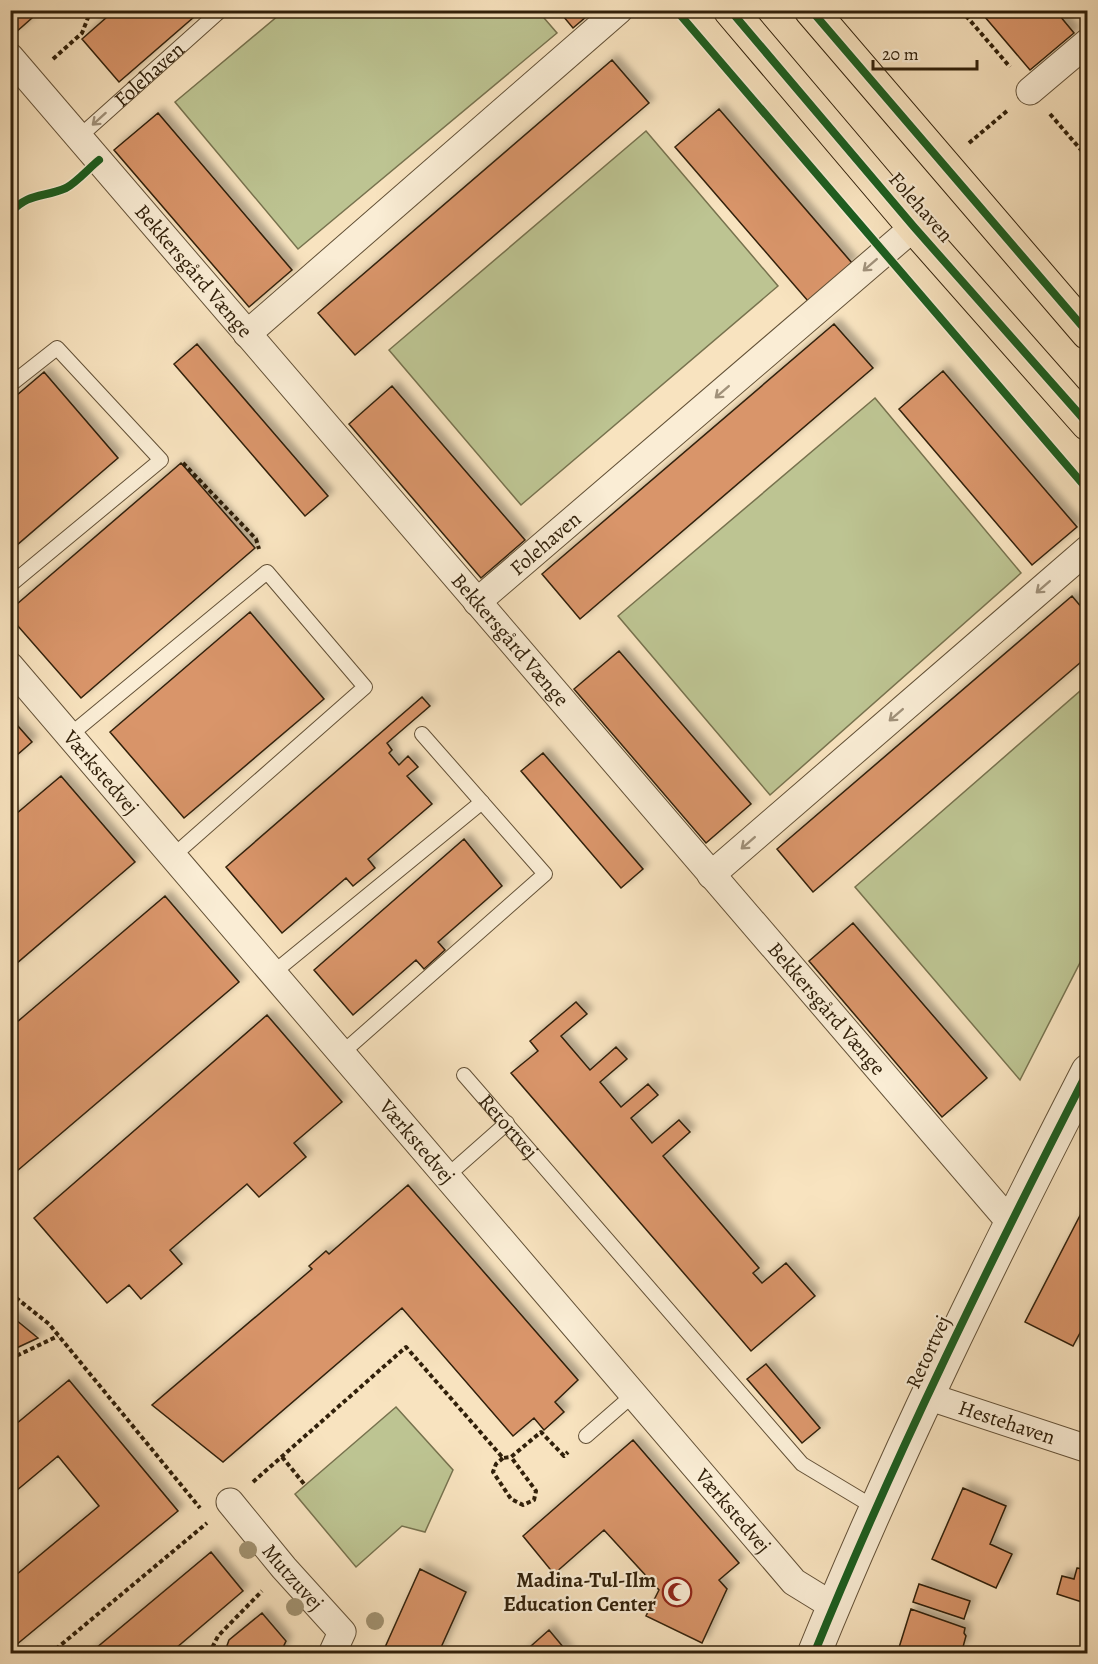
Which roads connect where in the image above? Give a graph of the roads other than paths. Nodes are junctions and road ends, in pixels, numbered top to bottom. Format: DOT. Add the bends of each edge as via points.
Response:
graph roads {
  1 [pos="221,10"];
  2 [pos="619,10"];
  3 [pos="730,10"];
  4 [pos="811,10"];
  5 [pos="1088,42"];
  6 [pos="10,57"];
  7 [pos="1030,91"];
  8 [pos="79,136"];
  9 [pos="914,227"];
  10 [pos="247,333"];
  11 [pos="1088,333"];
  12 [pos="10,385"];
  13 [pos="1088,424"];
  14 [pos="1088,549"];
  15 [pos="10,585"];
  16 [pos="477,602"];
  17 [pos="10,666"];
  18 [pos="422,734"];
  19 [pos="70,735"];
  20 [pos="482,802"];
  21 [pos="173,856"];
  22 [pos="711,875"];
  23 [pos="273,973"];
  24 [pos="342,1053"];
  25 [pos="1088,1071"];
  26 [pos="464,1075"];
  27 [pos="507,1123"];
  28 [pos="447,1176"];
  29 [pos="1010,1222"];
  30 [pos="633,1395"];
  31 [pos="927,1396"];
  32 [pos="586,1436"];
  33 [pos="1088,1449"];
  34 [pos="230,1502"];
  35 [pos="877,1509"];
  36 [pos="834,1606"];
  37 [pos="332,1653"];
  38 [pos="814,1653"];
  1 -- 8 [label="lane, Folehaven, one-way"];
  2 -- 10 [label="street"];
  3 -- 9 [label="main road, Folehaven"];
  4 -- 11 [label="main road"];
  5 -- 7 [label="street"];
  6 -- 8 [label="street, Bekkersgård Vænge"];
  8 -- 10 [label="street, Bekkersgård Vænge"];
  9 -- 13 [label="main road, Folehaven"];
  9 -- 16 [label="street, Folehaven, one-way"];
  10 -- 16 [label="street, Bekkersgård Vænge"];
  12 -- 15 [label="lane" via="57,348 161,460"];
  14 -- 22 [label="street, one-way"];
  16 -- 22 [label="street, Bekkersgård Vænge"];
  17 -- 19 [label="street, Værkstedvej"];
  18 -- 20 [label="lane"];
  19 -- 21 [label="street, Værkstedvej"];
  19 -- 21 [label="lane" via="267,573 365,687"];
  20 -- 23 [label="lane"];
  20 -- 24 [label="lane" via="545,874"];
  21 -- 23 [label="street, Værkstedvej"];
  22 -- 29 [label="street, Bekkersgård Vænge"];
  23 -- 24 [label="street, Værkstedvej"];
  24 -- 28 [label="street, Værkstedvej"];
  25 -- 29 [label="street, Retortvej"];
  26 -- 27 [label="lane, Retortvej"];
  27 -- 28 [label="lane"];
  27 -- 35 [label="lane, Retortvej" via="802,1464"];
  28 -- 30 [label="street, Værkstedvej"];
  29 -- 31 [label="street, Retortvej"];
  30 -- 32 [label="lane"];
  30 -- 36 [label="street, Værkstedvej" via="794,1582"];
  31 -- 33 [label="street, Hestehaven"];
  31 -- 35 [label="street, Retortvej"];
  34 -- 37 [label="street, Mutzuvej" via="342,1632"];
  35 -- 36 [label="street, Retortvej"];
  36 -- 38 [label="street, Retortvej"];
}
